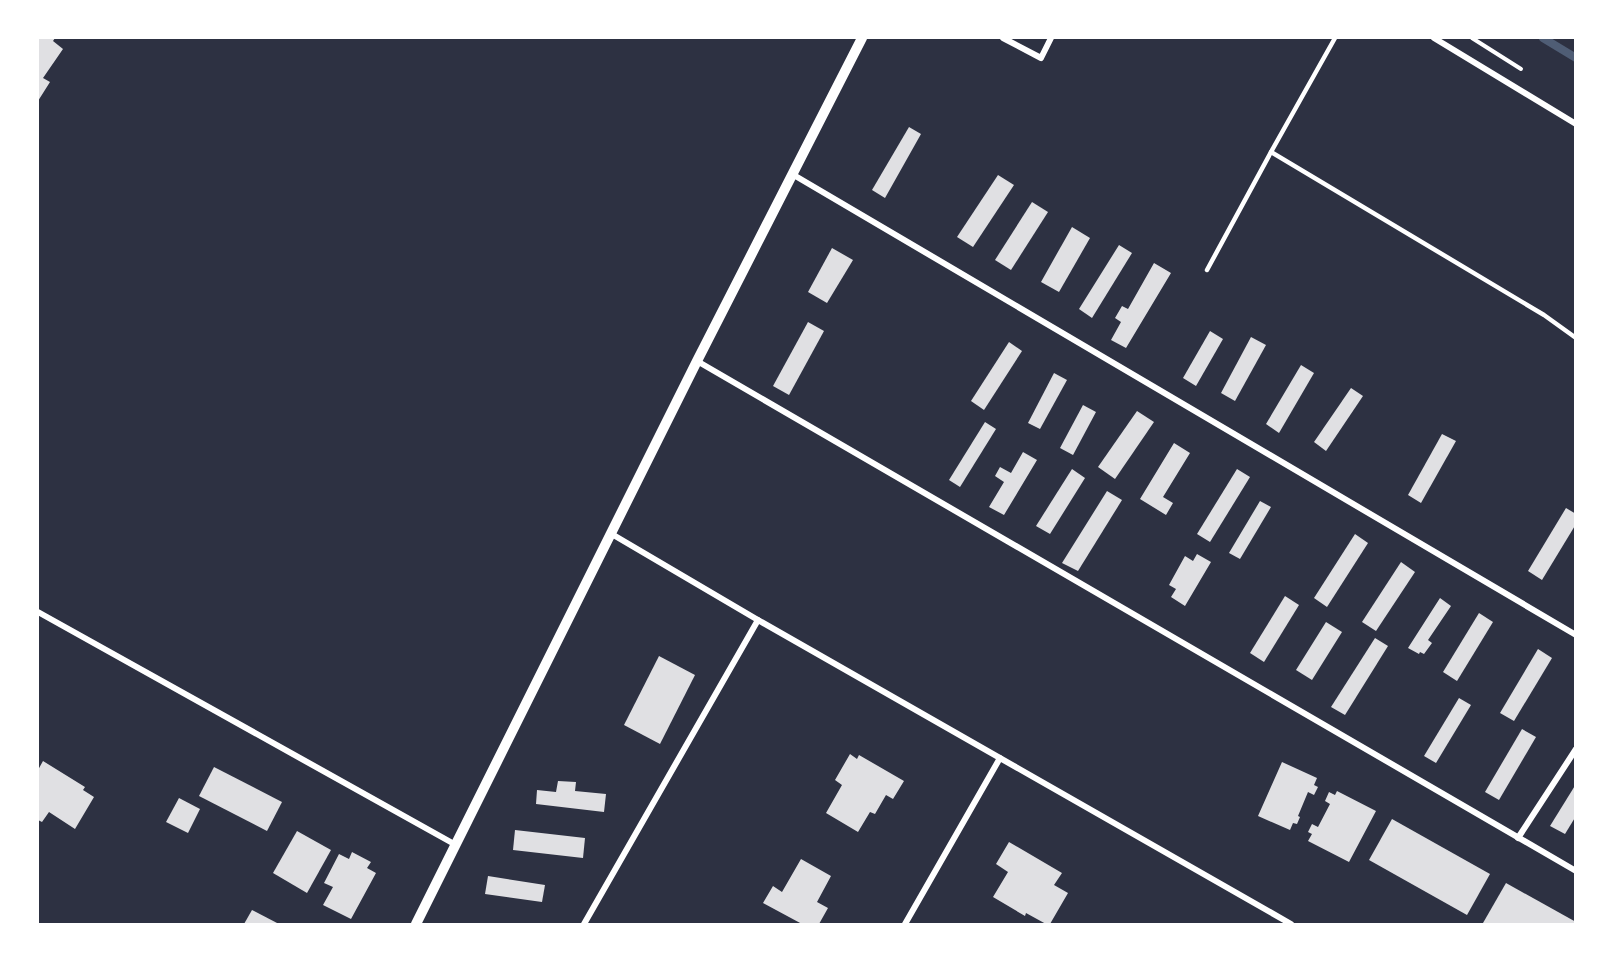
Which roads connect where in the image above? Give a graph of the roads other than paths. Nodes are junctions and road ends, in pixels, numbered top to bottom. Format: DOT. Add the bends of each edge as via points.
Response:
graph roads {
  1 [pos="862,38"];
  2 [pos="1003,38"];
  3 [pos="1051,38"];
  4 [pos="1335,38"];
  5 [pos="1434,38"];
  6 [pos="1575,124"];
  7 [pos="1271,152"];
  8 [pos="792,174"];
  9 [pos="1207,270"];
  10 [pos="1575,338"];
  11 [pos="697,361"];
  12 [pos="610,533"];
  13 [pos="38,612"];
  14 [pos="758,620"];
  15 [pos="1575,635"];
  16 [pos="1575,749"];
  17 [pos="1000,759"];
  18 [pos="1518,838"];
  19 [pos="456,845"];
  20 [pos="1575,871"];
  21 [pos="416,924"];
  22 [pos="584,924"];
  23 [pos="905,924"];
  24 [pos="1291,924"];
  1 -- 8 [label="street"];
  2 -- 3 [label="street" via="1041,58"];
  4 -- 7 [label="lane"];
  5 -- 6 [label="street"];
  7 -- 9 [label="lane"];
  7 -- 10 [label="lane"];
  8 -- 11 [label="street"];
  8 -- 15 [label="street"];
  11 -- 12 [label="street"];
  11 -- 18 [label="street"];
  12 -- 14 [label="street"];
  12 -- 19 [label="street"];
  13 -- 19 [label="street"];
  14 -- 17 [label="street"];
  14 -- 22 [label="street"];
  16 -- 18 [label="street"];
  17 -- 23 [label="street"];
  17 -- 24 [label="street"];
  18 -- 20 [label="street"];
  19 -- 21 [label="street"];
}
